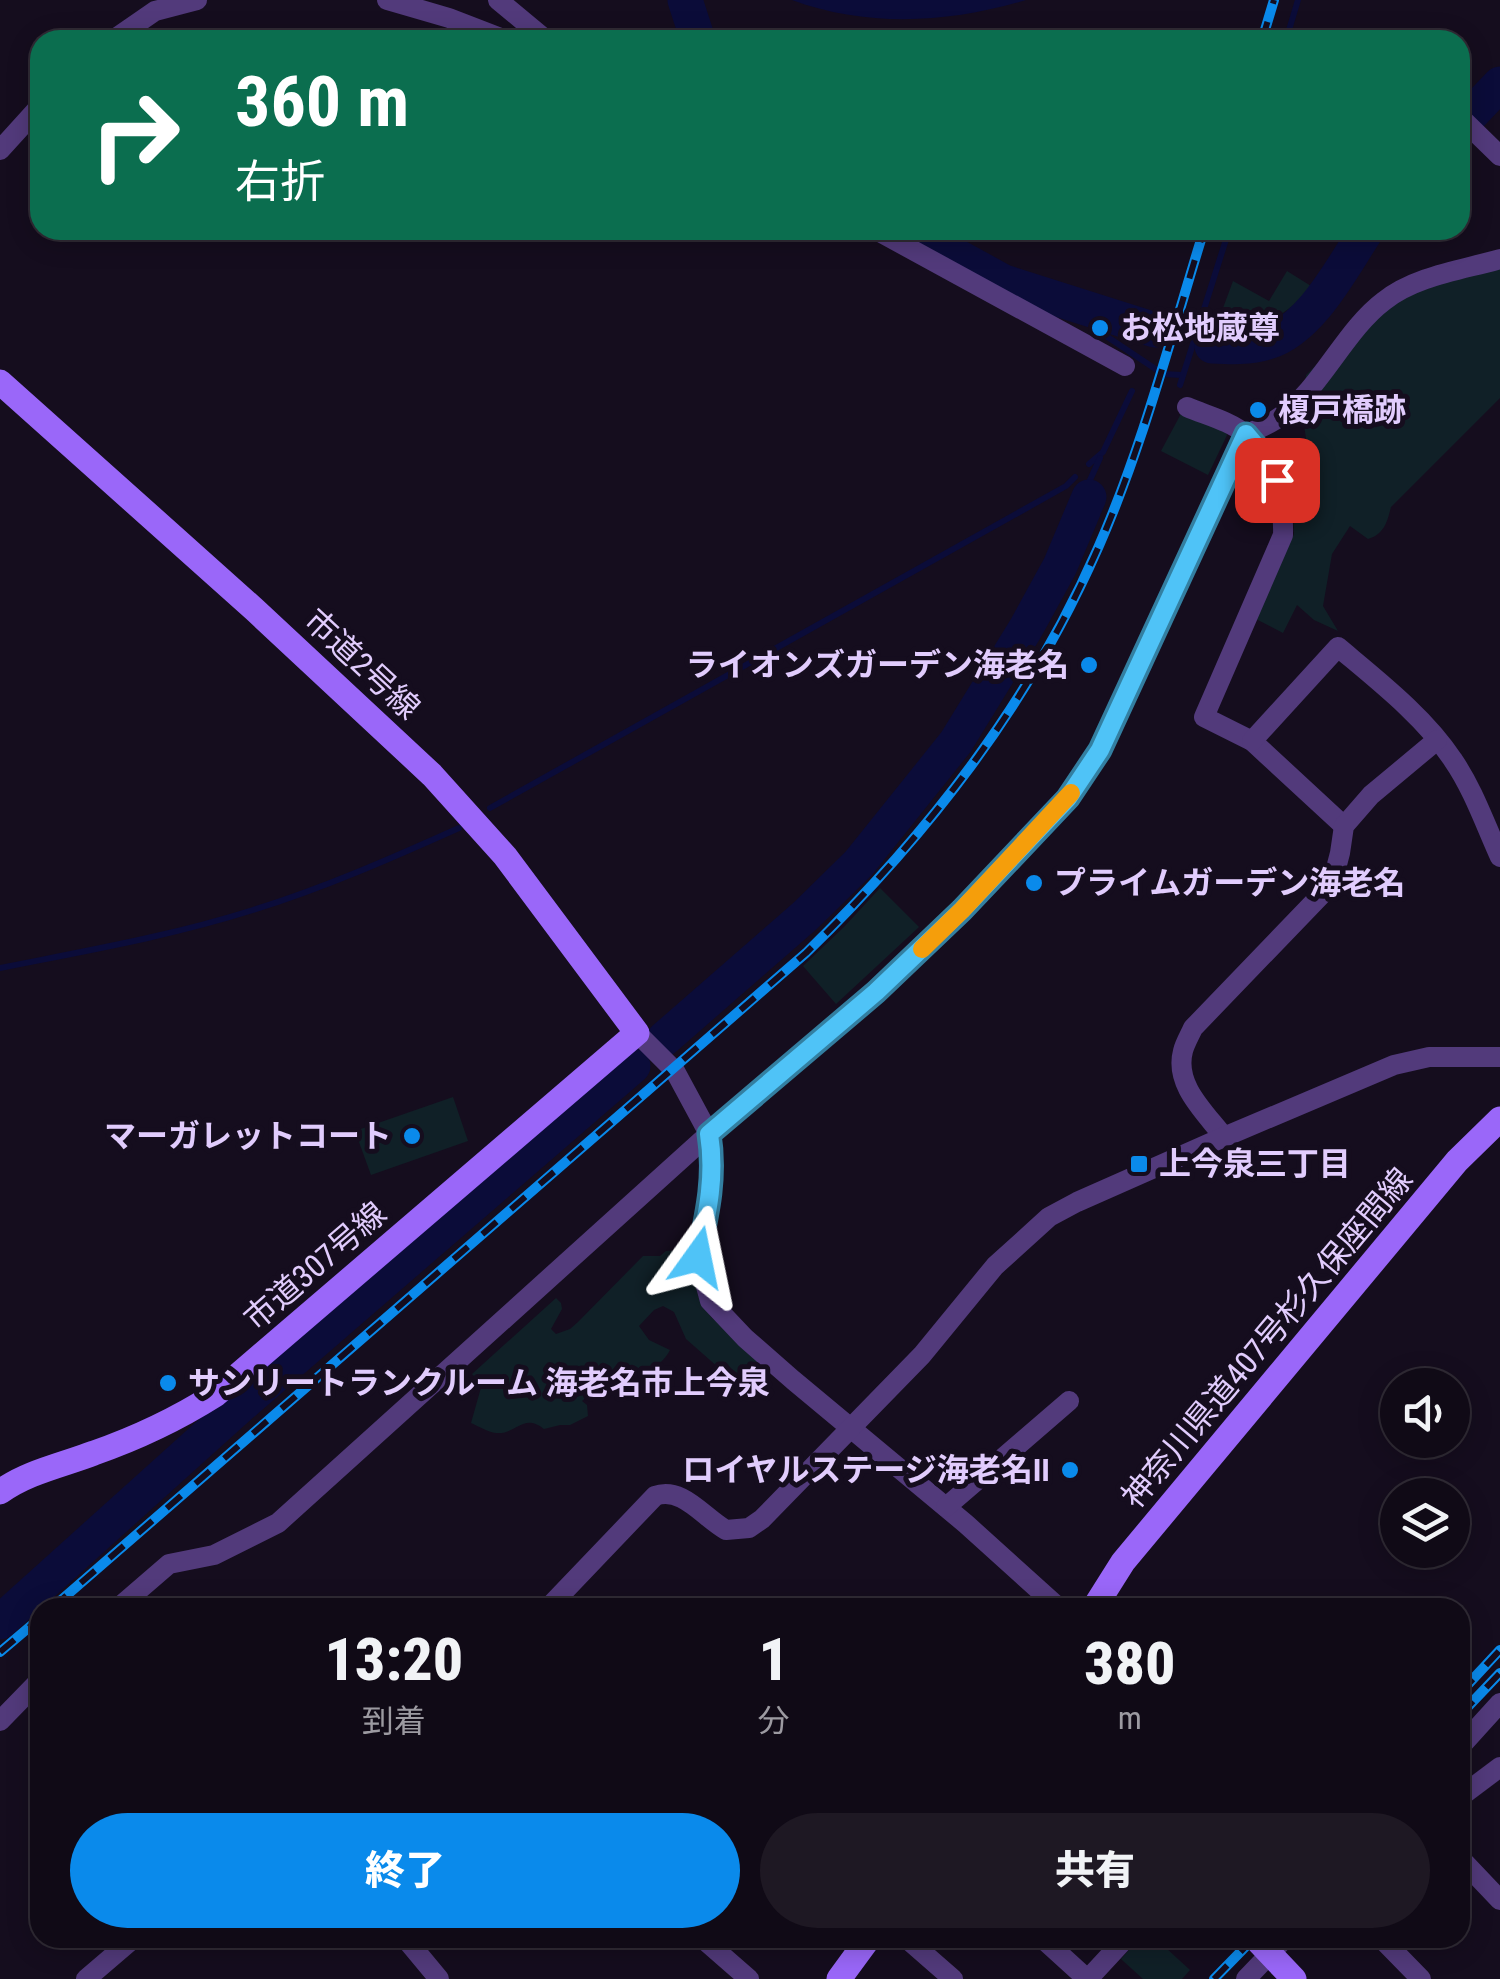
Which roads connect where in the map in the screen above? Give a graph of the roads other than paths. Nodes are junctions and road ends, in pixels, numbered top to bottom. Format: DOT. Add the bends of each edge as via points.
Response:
graph roads {
  1 [pos="197,0"];
  2 [pos="387,0"];
  3 [pos="498,0"];
  4 [pos="154,5"];
  5 [pos="125,30"];
  6 [pos="480,30"];
  7 [pos="534,30"];
  8 [pos="30,117"];
  9 [pos="1470,127"];
  10 [pos="0,150"];
  11 [pos="1500,156"];
  12 [pos="894,240"];
  13 [pos="1500,259"];
  14 [pos="1126,366"];
  15 [pos="0,382"];
  16 [pos="1187,407"];
  17 [pos="1246,434"];
  18 [pos="1437,740"];
  19 [pos="1252,741"];
  20 [pos="1344,826"];
  21 [pos="1500,857"];
  22 [pos="637,1033"];
  23 [pos="1500,1057"];
  24 [pos="1500,1119"];
  25 [pos="709,1134"];
  26 [pos="1224,1137"];
  27 [pos="1070,1401"];
  28 [pos="851,1427"];
  29 [pos="0,1492"];
  30 [pos="946,1507"];
  31 [pos="130,1598"];
  32 [pos="558,1598"];
  33 [pos="1048,1598"];
  34 [pos="1101,1598"];
  35 [pos="30,1690"];
  36 [pos="1500,1702"];
  37 [pos="0,1720"];
  38 [pos="1470,1735"];
  39 [pos="1500,1767"];
  40 [pos="1470,1789"];
  41 [pos="1470,1867"];
  42 [pos="1497,1892"];
  43 [pos="122,1948"];
  44 [pos="413,1948"];
  45 [pos="713,1948"];
  46 [pos="862,1948"];
  47 [pos="917,1948"];
  48 [pos="1053,1948"];
  49 [pos="1116,1948"];
  50 [pos="1267,1948"];
  51 [pos="1273,1948"];
  52 [pos="1391,1948"];
  53 [pos="86,1979"];
  54 [pos="439,1979"];
  55 [pos="749,1979"];
  56 [pos="839,1979"];
  57 [pos="953,1979"];
  58 [pos="1087,1979"];
  59 [pos="1246,1979"];
  60 [pos="1294,1979"];
  61 [pos="1420,1979"];
  1 -- 4 [label="street"];
  2 -- 6 [label="street"];
  3 -- 7 [label="street"];
  4 -- 5 [label="street"];
  8 -- 10 [label="street"];
  9 -- 11 [label="street"];
  12 -- 14 [label="street"];
  13 -- 17 [label="street" via="1413,284 1384,300 1296,403"];
  15 -- 22 [label="street, 市道2号線" via="420,763 505,856"];
  16 -- 17 [label="street"];
  17 -- 19 [label="street" via="1277,480 1283,535 1204,718"];
  17 -- 25 [label="street" via="1100,750 1068,798 876,992"];
  18 -- 19 [label="street" via="1338,646"];
  18 -- 20 [label="street"];
  18 -- 21 [label="street" via="1466,783"];
  19 -- 20 [label="street"];
  20 -- 26 [label="street" via="1334,876 1322,894 1193,1028 1182,1052 1189,1093"];
  22 -- 25 [label="street" via="675,1072"];
  22 -- 29 [label="street, 市道307号線" via="214,1395 179,1418"];
  23 -- 26 [label="street" via="1429,1056 1394,1065"];
  24 -- 34 [label="street, 神奈川県道407号杉久保座間線" via="1133,1550"];
  25 -- 28 [label="street" via="714,1161 698,1257 710,1301"];
  25 -- 31 [label="street" via="278,1523 214,1555 169,1564"];
  26 -- 28 [label="street" via="1050,1216 995,1266"];
  27 -- 30 [label="street"];
  28 -- 30 [label="street"];
  28 -- 32 [label="street" via="749,1528 726,1530 681,1497 655,1496"];
  30 -- 33 [label="street"];
  35 -- 37 [label="street"];
  36 -- 38 [label="street"];
  39 -- 40 [label="street"];
  41 -- 42 [label="street"];
  43 -- 53 [label="street"];
  44 -- 54 [label="street"];
  45 -- 55 [label="street"];
  46 -- 56 [label="street"];
  47 -- 57 [label="street"];
  48 -- 58 [label="street"];
  49 -- 58 [label="street"];
  50 -- 59 [label="street"];
  51 -- 60 [label="street"];
  52 -- 61 [label="street"];
}
